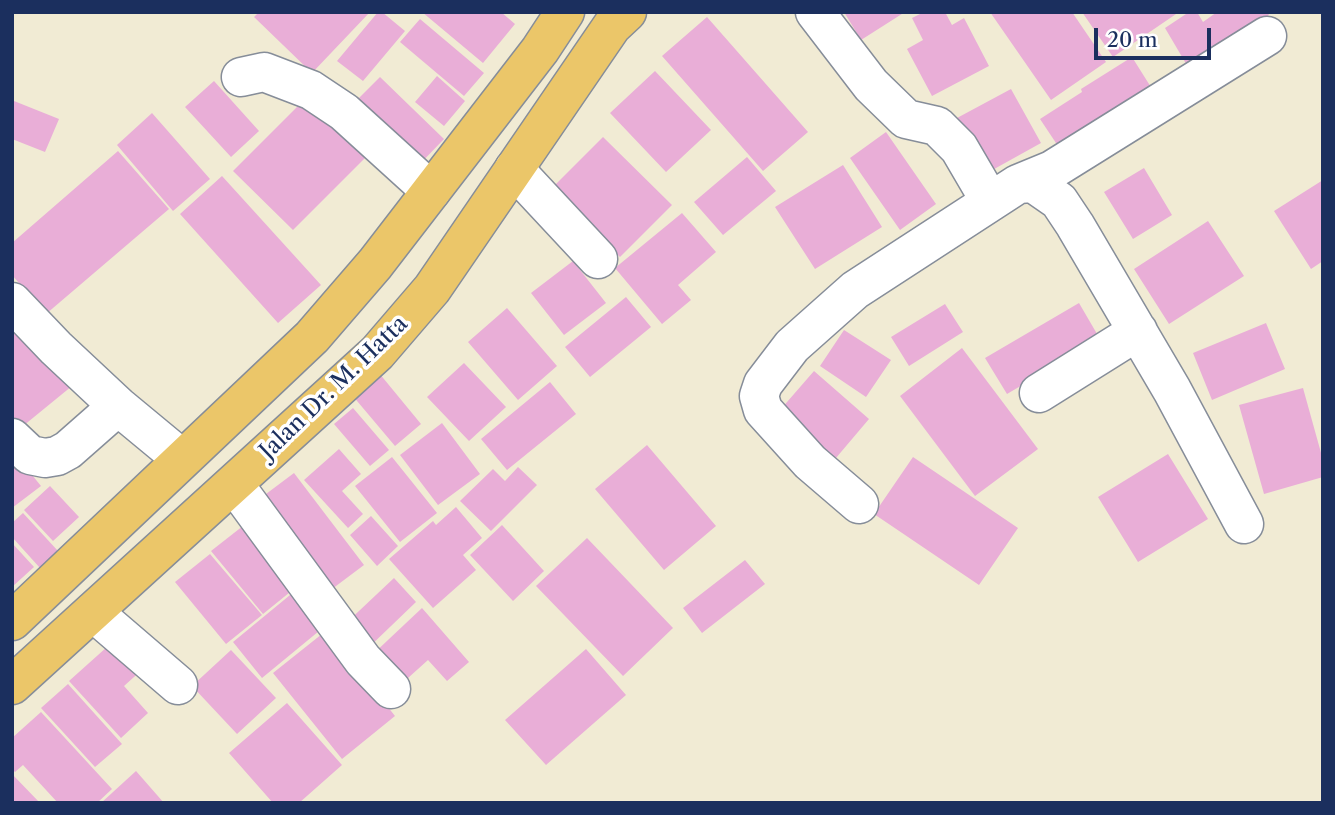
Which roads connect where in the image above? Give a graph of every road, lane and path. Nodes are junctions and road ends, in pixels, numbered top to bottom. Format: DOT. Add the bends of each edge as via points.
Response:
graph roads {
  1 [pos="565,12"];
  2 [pos="628,12"];
  3 [pos="815,12"];
  4 [pos="1268,36"];
  5 [pos="241,77"];
  6 [pos="514,169"];
  7 [pos="431,191"];
  8 [pos="1004,192"];
  9 [pos="598,259"];
  10 [pos="12,302"];
  11 [pos="1138,331"];
  12 [pos="1039,393"];
  13 [pos="118,406"];
  14 [pos="12,438"];
  15 [pos="182,458"];
  16 [pos="234,484"];
  17 [pos="859,504"];
  18 [pos="1244,524"];
  19 [pos="93,612"];
  20 [pos="12,621"];
  21 [pos="12,685"];
  22 [pos="178,685"];
  23 [pos="391,689"];
  1 -- 7 [label="main road"];
  2 -- 6 [label="main road, Jalan Dr. M. Hatta" via="612,26"];
  3 -- 8 [label="street" via="871,85 906,119 937,126"];
  4 -- 8 [label="street" via="1052,170"];
  5 -- 7 [label="street" via="264,72 311,90 344,112"];
  6 -- 9 [label="street"];
  6 -- 16 [label="main road, Jalan Dr. M. Hatta" via="432,289 377,353"];
  7 -- 15 [label="main road" via="313,337"];
  8 -- 11 [label="street" via="1033,183 1059,201"];
  8 -- 17 [label="street" via="855,290 792,346 763,384 759,396 763,410 810,462"];
  10 -- 13 [label="street"];
  11 -- 12 [label="street"];
  11 -- 18 [label="street"];
  13 -- 14 [label="street" via="57,456 30,455"];
  13 -- 15 [label="street"];
  15 -- 20 [label="main road"];
  16 -- 19 [label="main road, Jalan Dr. M. Hatta"];
  16 -- 23 [label="street" via="363,660"];
  19 -- 21 [label="main road, Jalan Dr. M. Hatta"];
  19 -- 22 [label="street"];
}
